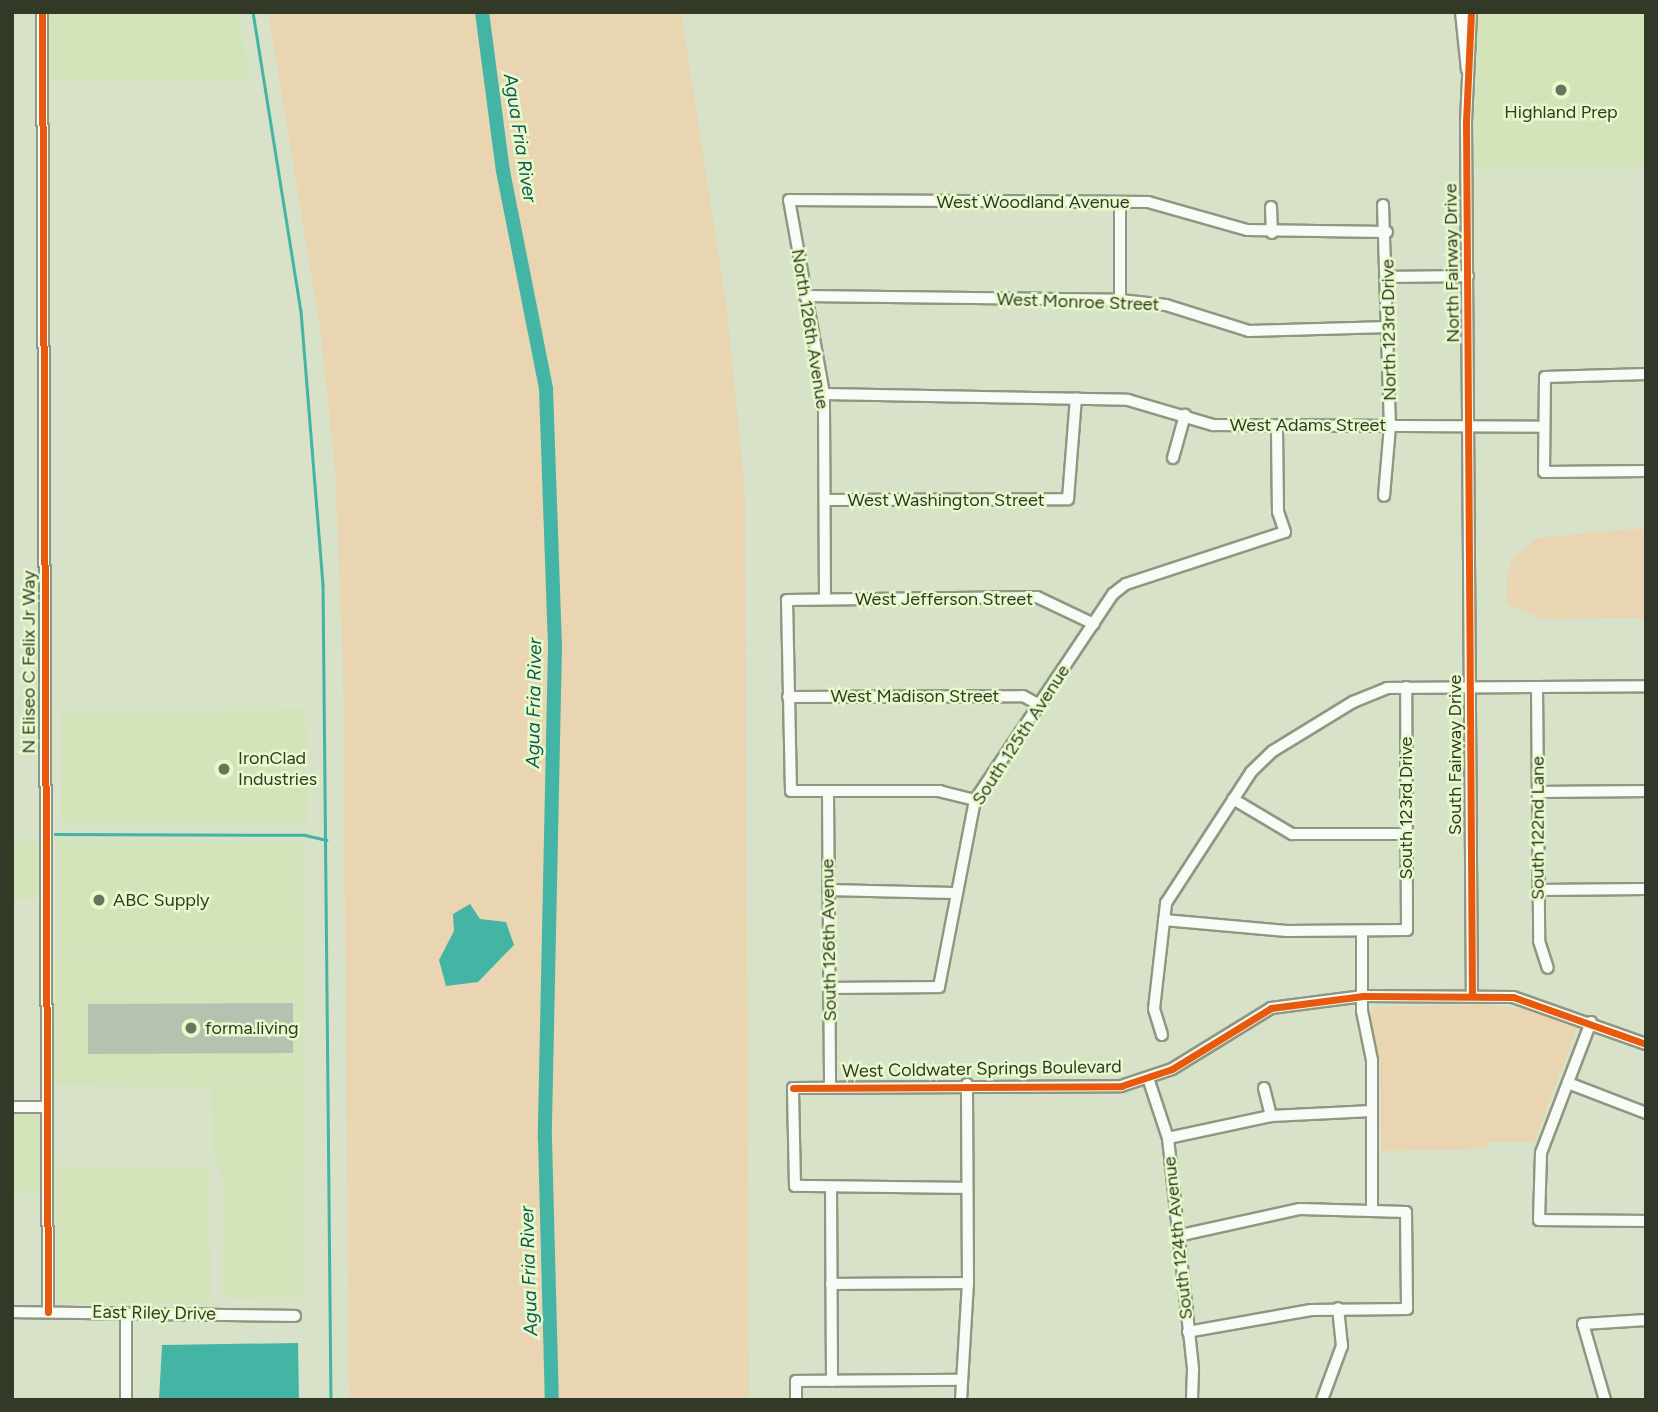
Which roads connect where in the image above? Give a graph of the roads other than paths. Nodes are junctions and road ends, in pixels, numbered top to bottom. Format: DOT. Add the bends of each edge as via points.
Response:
graph roads {
  1 [pos="42,12"];
  2 [pos="1461,12"];
  3 [pos="1471,12"];
  4 [pos="1467,70"];
  5 [pos="789,200"];
  6 [pos="1120,203"];
  7 [pos="1383,205"];
  8 [pos="1271,207"];
  9 [pos="1387,232"];
  10 [pos="1272,233"];
  11 [pos="1468,276"];
  12 [pos="1388,277"];
  13 [pos="805,296"];
  14 [pos="1121,300"];
  15 [pos="1389,327"];
  16 [pos="1646,374"];
  17 [pos="824,394"];
  18 [pos="1076,398"];
  19 [pos="1185,415"];
  20 [pos="1469,425"];
  21 [pos="1277,426"];
  22 [pos="1390,426"];
  23 [pos="1544,427"];
  24 [pos="1172,458"];
  25 [pos="1646,471"];
  26 [pos="1384,496"];
  27 [pos="825,500"];
  28 [pos="1469,515"];
  29 [pos="825,599"];
  30 [pos="1094,624"];
  31 [pos="1406,687"];
  32 [pos="1470,687"];
  33 [pos="1537,687"];
  34 [pos="1646,687"];
  35 [pos="788,697"];
  36 [pos="1039,705"];
  37 [pos="1646,791"];
  38 [pos="828,792"];
  39 [pos="1539,792"];
  40 [pos="1233,799"];
  41 [pos="975,800"];
  42 [pos="1406,834"];
  43 [pos="1646,889"];
  44 [pos="828,890"];
  45 [pos="1538,890"];
  46 [pos="954,894"];
  47 [pos="1164,920"];
  48 [pos="1363,932"];
  49 [pos="1548,968"];
  50 [pos="831,988"];
  51 [pos="1472,995"];
  52 [pos="1363,996"];
  53 [pos="1591,1022"];
  54 [pos="1162,1035"];
  55 [pos="1646,1044"];
  56 [pos="1148,1078"];
  57 [pos="1568,1083"];
  58 [pos="967,1084"];
  59 [pos="830,1087"];
  60 [pos="1264,1088"];
  61 [pos="12,1107"];
  62 [pos="47,1107"];
  63 [pos="1372,1111"];
  64 [pos="1646,1113"];
  65 [pos="1271,1116"];
  66 [pos="1168,1138"];
  67 [pos="831,1187"];
  68 [pos="967,1188"];
  69 [pos="1372,1208"];
  70 [pos="1646,1221"];
  71 [pos="1177,1236"];
  72 [pos="968,1283"];
  73 [pos="831,1284"];
  74 [pos="1338,1308"];
  75 [pos="12,1312"];
  76 [pos="48,1312"];
  77 [pos="126,1313"];
  78 [pos="295,1316"];
  79 [pos="1646,1320"];
  80 [pos="1188,1332"];
  81 [pos="959,1380"];
  82 [pos="832,1381"];
  83 [pos="126,1400"];
  84 [pos="796,1400"];
  85 [pos="961,1400"];
  86 [pos="1192,1400"];
  87 [pos="1322,1400"];
  88 [pos="1605,1400"];
  1 -- 62 [label="street, N Eliseo C Felix Jr Way"];
  2 -- 4 [label="street, North Fairway Drive"];
  3 -- 4 [label="street, North Fairway Drive"];
  4 -- 11 [label="street, North Fairway Drive"];
  5 -- 6 [label="street, West Woodland Avenue"];
  5 -- 13 [label="street, North 126th Avenue"];
  6 -- 10 [label="street, West Woodland Avenue" via="1181,207"];
  6 -- 14 [label="street"];
  7 -- 9 [label="street, North 123rd Drive"];
  8 -- 10 [label="street"];
  9 -- 10 [label="street, West Woodland Avenue"];
  9 -- 12 [label="street, North 123rd Drive"];
  11 -- 12 [label="street"];
  11 -- 20 [label="street, North Fairway Drive"];
  12 -- 15 [label="street, North 123rd Drive"];
  13 -- 14 [label="street, West Monroe Street"];
  13 -- 17 [label="street, North 126th Avenue"];
  14 -- 15 [label="street, West Monroe Street" via="1167,305 1250,331"];
  15 -- 22 [label="street, North 123rd Drive"];
  16 -- 23 [label="street" via="1545,377"];
  17 -- 18 [label="street, West Adams Street"];
  17 -- 27 [label="street, North 126th Avenue"];
  18 -- 19 [label="street, West Adams Street" via="1128,400"];
  18 -- 27 [label="street, West Washington Street" via="1068,499"];
  19 -- 21 [label="street, West Adams Street" via="1213,425"];
  19 -- 24 [label="street"];
  20 -- 22 [label="street, West Adams Street"];
  20 -- 23 [label="street, West Adams Street"];
  20 -- 28 [label="street, North Fairway Drive"];
  21 -- 22 [label="street, West Adams Street"];
  21 -- 30 [label="street, South 125th Avenue" via="1278,512 1285,532 1126,584"];
  22 -- 26 [label="street, North 123rd Drive"];
  23 -- 25 [label="street" via="1544,472"];
  27 -- 29 [label="street"];
  28 -- 32 [label="street, South Fairway Drive"];
  29 -- 30 [label="street, West Jefferson Street" via="1037,597"];
  29 -- 35 [label="street, West Jefferson Street" via="787,600"];
  30 -- 36 [label="street, South 125th Avenue"];
  31 -- 32 [label="street"];
  31 -- 40 [label="street" via="1371,693 1273,751"];
  31 -- 42 [label="street, South 123rd Drive"];
  32 -- 33 [label="street"];
  32 -- 51 [label="street, South Fairway Drive"];
  33 -- 34 [label="street"];
  33 -- 39 [label="street, South 122nd Lane"];
  35 -- 36 [label="street, West Madison Street" via="1023,696"];
  35 -- 38 [label="street" via="791,791"];
  36 -- 41 [label="street, South 125th Avenue"];
  37 -- 39 [label="street"];
  38 -- 41 [label="street" via="940,791"];
  38 -- 44 [label="street, South 126th Avenue"];
  39 -- 45 [label="street, South 122nd Lane"];
  40 -- 42 [label="street" via="1292,834"];
  40 -- 47 [label="street" via="1166,903"];
  41 -- 46 [label="street, South 125th Avenue"];
  42 -- 48 [label="street, South 123rd Drive" via="1408,930"];
  43 -- 45 [label="street"];
  44 -- 46 [label="street"];
  44 -- 50 [label="street, South 126th Avenue"];
  45 -- 49 [label="street, South 122nd Lane" via="1539,941"];
  46 -- 50 [label="street, South 125th Avenue" via="939,987"];
  47 -- 48 [label="street" via="1287,932"];
  47 -- 54 [label="street" via="1154,1009"];
  48 -- 52 [label="street"];
  50 -- 59 [label="street, South 126th Avenue"];
  51 -- 52 [label="street, West Coldwater Springs Boulevard"];
  51 -- 53 [label="street, West Coldwater Springs Boulevard" via="1529,1000"];
  52 -- 56 [label="street, West Coldwater Springs Boulevard" via="1270,1008"];
  52 -- 63 [label="street" via="1373,1060"];
  53 -- 55 [label="street, West Coldwater Springs Boulevard"];
  53 -- 57 [label="street"];
  56 -- 58 [label="street, West Coldwater Springs Boulevard" via="1089,1087"];
  56 -- 66 [label="street, South 124th Avenue"];
  57 -- 64 [label="street"];
  57 -- 70 [label="street" via="1538,1165 1539,1220"];
  58 -- 59 [label="street, West Coldwater Springs Boulevard"];
  58 -- 68 [label="street"];
  59 -- 67 [label="street, West Coldwater Springs Boulevard" via="793,1088 795,1186"];
  60 -- 65 [label="street"];
  61 -- 62 [label="street"];
  62 -- 76 [label="street, N Eliseo C Felix Jr Way"];
  63 -- 65 [label="street"];
  63 -- 69 [label="street"];
  65 -- 66 [label="street"];
  66 -- 71 [label="street, South 124th Avenue"];
  67 -- 68 [label="street"];
  67 -- 73 [label="street"];
  68 -- 72 [label="street"];
  69 -- 71 [label="street" via="1300,1209"];
  69 -- 74 [label="street" via="1406,1212 1408,1309"];
  71 -- 80 [label="street, South 124th Avenue"];
  72 -- 73 [label="street"];
  72 -- 81 [label="street"];
  73 -- 82 [label="street"];
  74 -- 80 [label="street"];
  74 -- 87 [label="street" via="1342,1346"];
  75 -- 76 [label="street, East Riley Drive"];
  76 -- 77 [label="street, East Riley Drive"];
  77 -- 78 [label="street, East Riley Drive"];
  77 -- 83 [label="street"];
  79 -- 88 [label="street" via="1583,1324"];
  80 -- 86 [label="street, South 124th Avenue"];
  81 -- 82 [label="street"];
  81 -- 85 [label="street"];
  82 -- 84 [label="street" via="796,1381"];
}
